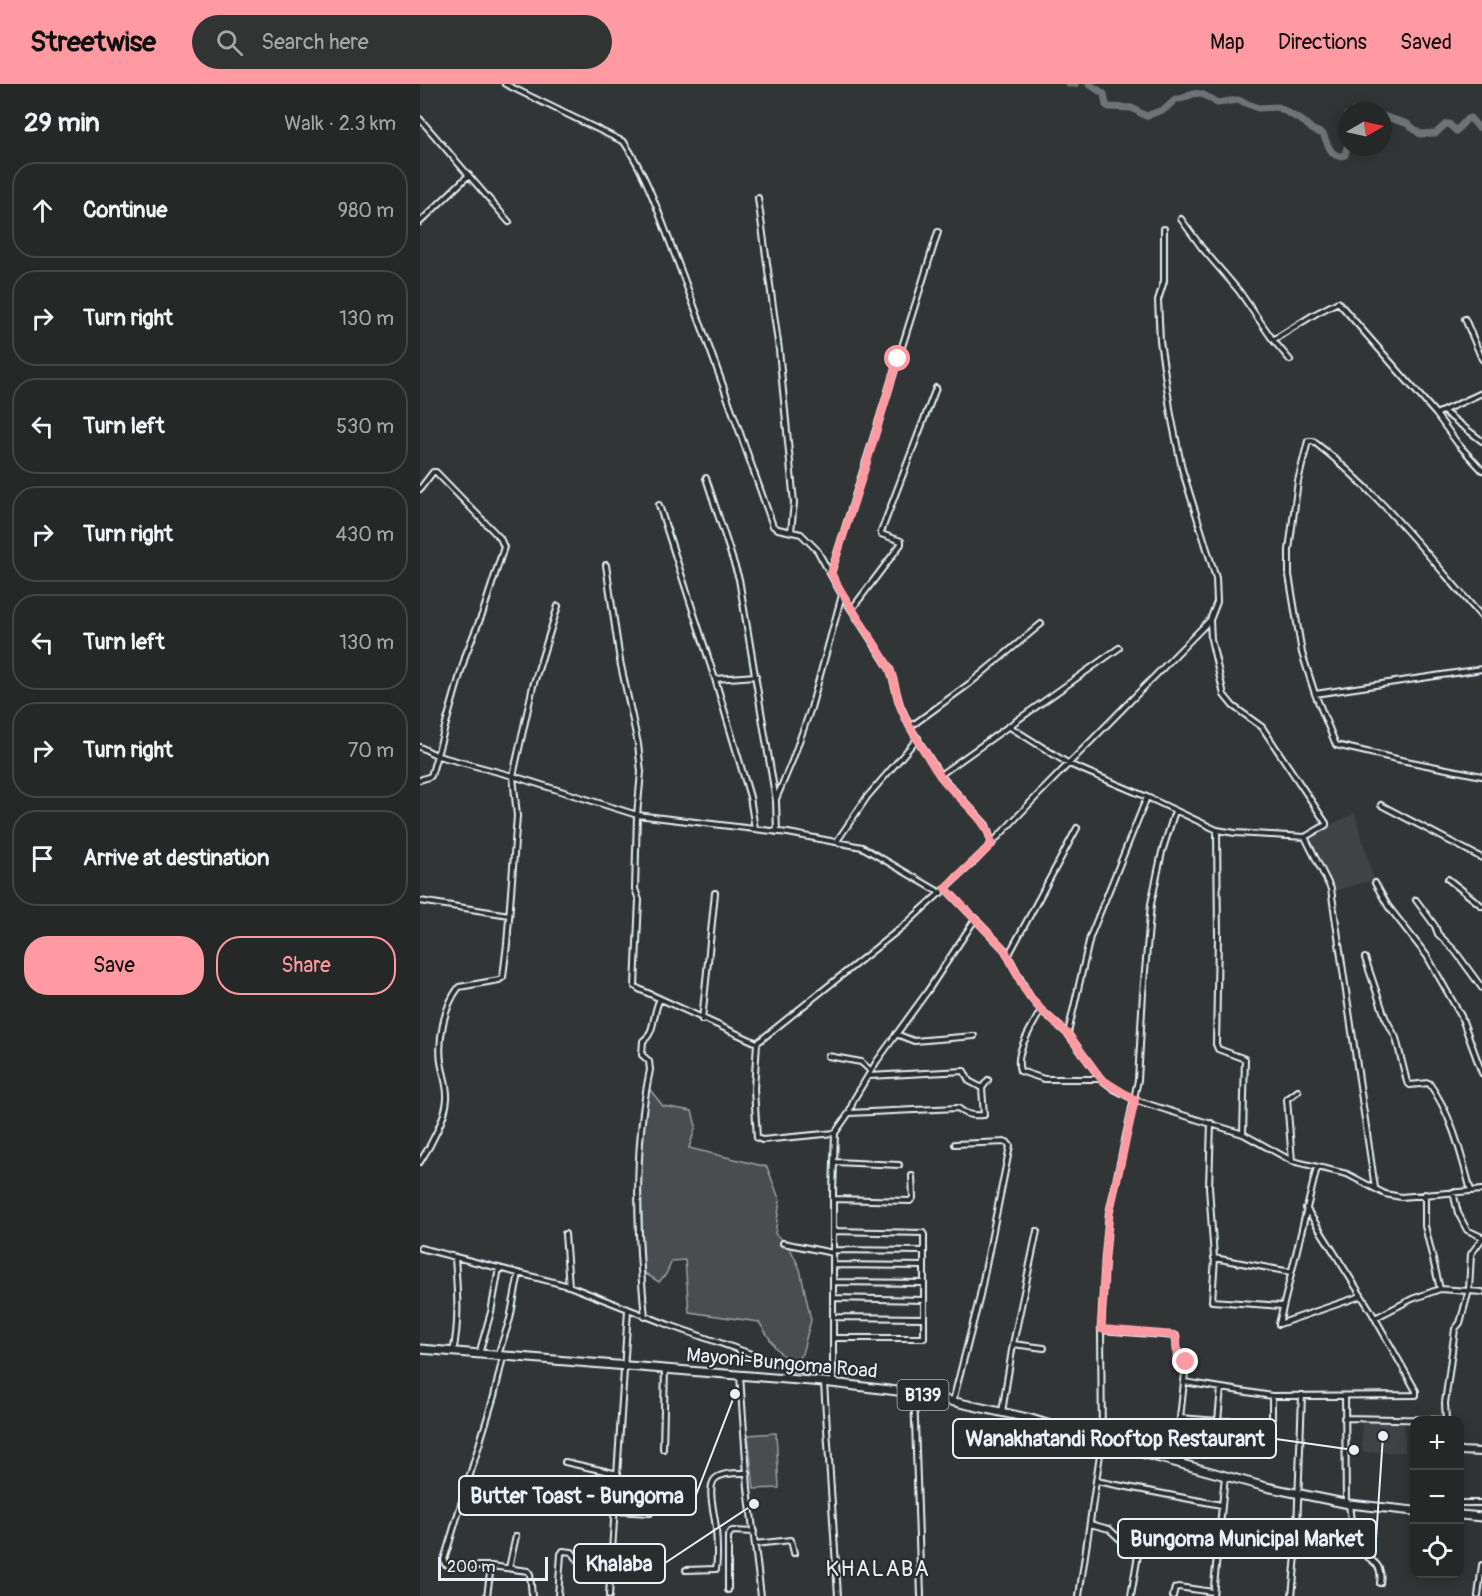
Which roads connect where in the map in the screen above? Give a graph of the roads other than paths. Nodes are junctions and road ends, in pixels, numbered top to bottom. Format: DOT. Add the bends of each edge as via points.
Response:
graph roads {
  1 [pos="505,84"];
  2 [pos="420,118"];
  3 [pos="469,175"];
  4 [pos="759,198"];
  5 [pos="1181,219"];
  6 [pos="420,222"];
  7 [pos="509,222"];
  8 [pos="1164,229"];
  9 [pos="938,232"];
  10 [pos="1465,319"];
  11 [pos="1273,340"];
  12 [pos="1482,359"];
  13 [pos="1290,360"];
  14 [pos="936,388"];
  15 [pos="1482,393"];
  16 [pos="1442,411"];
  17 [pos="1436,414"];
  18 [pos="1482,441"];
  19 [pos="1482,470"];
  20 [pos="706,478"];
  21 [pos="420,489"];
  22 [pos="659,505"];
  23 [pos="791,531"];
  24 [pos="606,565"];
  25 [pos="831,573"];
  26 [pos="842,595"];
  27 [pos="558,606"];
  28 [pos="852,609"];
  29 [pos="1482,617"];
  30 [pos="1210,620"];
  31 [pos="1041,624"];
  32 [pos="1119,648"];
  33 [pos="1482,669"];
  34 [pos="756,676"];
  35 [pos="715,679"];
  36 [pos="1315,694"];
  37 [pos="910,727"];
  38 [pos="1010,727"];
  39 [pos="918,738"];
  40 [pos="420,747"];
  41 [pos="438,756"];
  42 [pos="1069,765"];
  43 [pos="513,776"];
  44 [pos="940,776"];
  45 [pos="1482,776"];
  46 [pos="420,780"];
  47 [pos="1147,797"];
  48 [pos="776,801"];
  49 [pos="1381,806"];
  50 [pos="1176,811"];
  51 [pos="638,815"];
  52 [pos="1077,828"];
  53 [pos="755,829"];
  54 [pos="1217,830"];
  55 [pos="777,832"];
  56 [pos="1305,837"];
  57 [pos="837,841"];
  58 [pos="992,844"];
  59 [pos="1482,858"];
  60 [pos="1448,879"];
  61 [pos="1375,883"];
  62 [pos="945,888"];
  63 [pos="715,893"];
  64 [pos="941,893"];
  65 [pos="1416,900"];
  66 [pos="420,901"];
  67 [pos="1482,906"];
  68 [pos="509,915"];
  69 [pos="976,918"];
  70 [pos="1008,956"];
  71 [pos="1365,958"];
  72 [pos="1482,988"];
  73 [pos="660,999"];
  74 [pos="1041,1010"];
  75 [pos="702,1020"];
  76 [pos="896,1034"];
  77 [pos="1068,1034"];
  78 [pos="974,1036"];
  79 [pos="756,1043"];
  80 [pos="828,1056"];
  81 [pos="871,1071"];
  82 [pos="1482,1073"];
  83 [pos="868,1076"];
  84 [pos="1101,1079"];
  85 [pos="988,1080"];
  86 [pos="982,1088"];
  87 [pos="1298,1091"];
  88 [pos="1135,1100"];
  89 [pos="849,1113"];
  90 [pos="1211,1123"];
  91 [pos="835,1133"];
  92 [pos="1243,1134"];
  93 [pos="955,1144"];
  94 [pos="1292,1161"];
  95 [pos="420,1162"];
  96 [pos="835,1162"];
  97 [pos="899,1165"];
  98 [pos="1317,1167"];
  99 [pos="912,1176"];
  100 [pos="1375,1189"];
  101 [pos="1482,1190"];
  102 [pos="1471,1191"];
  103 [pos="1454,1192"];
  104 [pos="1425,1194"];
  105 [pos="833,1199"];
  106 [pos="1306,1208"];
  107 [pos="833,1231"];
  108 [pos="1037,1231"];
  109 [pos="565,1234"];
  110 [pos="1482,1238"];
  111 [pos="783,1243"];
  112 [pos="420,1248"];
  113 [pos="924,1251"];
  114 [pos="833,1252"];
  115 [pos="455,1257"];
  116 [pos="1215,1258"];
  117 [pos="833,1265"];
  118 [pos="924,1266"];
  119 [pos="499,1268"];
  120 [pos="1291,1272"];
  121 [pos="519,1273"];
  122 [pos="833,1282"];
  123 [pos="924,1283"];
  124 [pos="569,1286"];
  125 [pos="1440,1289"];
  126 [pos="1469,1290"];
  127 [pos="1482,1292"];
  128 [pos="1361,1296"];
  129 [pos="833,1298"];
  130 [pos="924,1300"];
  131 [pos="1282,1306"];
  132 [pos="628,1310"];
  133 [pos="645,1317"];
  134 [pos="833,1317"];
  135 [pos="924,1318"];
  136 [pos="1375,1318"];
  137 [pos="1101,1329"];
  138 [pos="833,1338"];
  139 [pos="1013,1344"];
  140 [pos="1044,1348"];
  141 [pos="420,1349"];
  142 [pos="453,1353"];
  143 [pos="479,1354"];
  144 [pos="500,1357"];
  145 [pos="624,1367"];
  146 [pos="665,1369"];
  147 [pos="833,1374"];
  148 [pos="740,1376"];
  149 [pos="824,1382"];
  150 [pos="1184,1382"];
  151 [pos="833,1383"];
  152 [pos="1221,1388"];
  153 [pos="914,1393"];
  154 [pos="1302,1395"];
  155 [pos="1272,1396"];
  156 [pos="1345,1396"];
  157 [pos="952,1402"];
  158 [pos="1002,1412"];
  159 [pos="1445,1416"];
  160 [pos="1180,1418"];
  161 [pos="1344,1418"];
  162 [pos="1410,1419"];
  163 [pos="1218,1421"];
  164 [pos="1102,1441"];
  165 [pos="663,1449"];
  166 [pos="1464,1451"];
  167 [pos="1482,1452"];
  168 [pos="565,1462"];
  169 [pos="1181,1464"];
  170 [pos="748,1473"];
  171 [pos="618,1474"];
  172 [pos="1225,1475"];
  173 [pos="1096,1481"];
  174 [pos="617,1485"];
  175 [pos="653,1487"];
  176 [pos="1299,1494"];
  177 [pos="1348,1503"];
  178 [pos="1464,1503"];
  179 [pos="1482,1503"];
  180 [pos="1221,1505"];
  181 [pos="615,1511"];
  182 [pos="1410,1511"];
  183 [pos="650,1513"];
  184 [pos="1464,1515"];
  185 [pos="1482,1517"];
  186 [pos="1090,1524"];
  187 [pos="754,1532"];
  188 [pos="516,1536"];
  189 [pos="755,1544"];
  190 [pos="794,1553"];
  191 [pos="612,1561"];
  192 [pos="646,1562"];
  193 [pos="1482,1565"];
  194 [pos="491,1566"];
  195 [pos="509,1568"];
  196 [pos="686,1570"];
  197 [pos="611,1571"];
  198 [pos="651,1572"];
  199 [pos="1380,1583"];
  200 [pos="728,1590"];
  201 [pos="1213,1594"];
  202 [pos="487,1596"];
  203 [pos="532,1596"];
  204 [pos="558,1596"];
  205 [pos="609,1596"];
  206 [pos="761,1596"];
  207 [pos="838,1596"];
  208 [pos="921,1596"];
  209 [pos="1079,1596"];
  210 [pos="1131,1596"];
  211 [pos="1173,1596"];
  212 [pos="1292,1596"];
  213 [pos="1478,1596"];
  1 -- 23 [label="street" via="624,142 649,190 704,331 773,526"];
  2 -- 3 [label="street"];
  3 -- 6 [label="street"];
  3 -- 7 [label="street"];
  4 -- 23 [label="street" via="794,503"];
  5 -- 11 [label="street"];
  8 -- 30 [label="street" via="1164,280 1158,300 1160,341 1182,469 1216,578 1217,602"];
  9 -- 25 [label="street"];
  10 -- 12 [label="street"];
  11 -- 13 [label="street"];
  11 -- 17 [label="street" via="1337,302"];
  14 -- 28 [label="street" via="881,533 901,541 900,546"];
  15 -- 16 [label="street"];
  16 -- 17 [label="street"];
  16 -- 18 [label="street"];
  17 -- 19 [label="street"];
  20 -- 34 [label="street" via="739,579"];
  21 -- 41 [label="street" via="436,472 500,538 504,547 466,654"];
  22 -- 35 [label="street"];
  23 -- 25 [label="street" via="808,539"];
  24 -- 51 [label="street" via="620,661 638,744"];
  25 -- 26 [label="street"];
  26 -- 28 [label="street"];
  26 -- 48 [label="street" via="811,708"];
  27 -- 43 [label="street" via="533,686"];
  28 -- 37 [label="street" via="890,669"];
  29 -- 36 [label="street" via="1364,485 1341,462 1309,440 1298,481 1289,574 1302,652"];
  30 -- 42 [label="street"];
  30 -- 56 [label="street" via="1224,694 1233,706 1263,727 1326,823"];
  31 -- 37 [label="street"];
  32 -- 38 [label="street"];
  33 -- 36 [label="street"];
  34 -- 35 [label="street"];
  34 -- 48 [label="street"];
  35 -- 53 [label="street" via="750,797"];
  36 -- 45 [label="street" via="1336,745"];
  37 -- 39 [label="street"];
  38 -- 42 [label="street"];
  38 -- 44 [label="street"];
  39 -- 44 [label="street"];
  39 -- 57 [label="street" via="867,797"];
  40 -- 41 [label="street"];
  41 -- 43 [label="street"];
  41 -- 46 [label="street" via="431,776"];
  42 -- 47 [label="street"];
  42 -- 58 [label="street"];
  43 -- 51 [label="street"];
  43 -- 68 [label="street" via="517,816"];
  44 -- 58 [label="street" via="986,825"];
  47 -- 50 [label="street"];
  47 -- 77 [label="street" via="1084,954"];
  48 -- 55 [label="street"];
  49 -- 59 [label="street"];
  50 -- 54 [label="street"];
  50 -- 88 [label="street" via="1151,904"];
  51 -- 53 [label="street"];
  51 -- 73 [label="street" via="635,986"];
  52 -- 70 [label="street"];
  53 -- 55 [label="street"];
  54 -- 56 [label="street"];
  54 -- 92 [label="street" via="1216,1044 1245,1059"];
  55 -- 57 [label="street"];
  56 -- 100 [label="street" via="1331,889"];
  57 -- 64 [label="street" via="862,847"];
  58 -- 62 [label="street"];
  60 -- 67 [label="street"];
  61 -- 82 [label="street" via="1426,956 1461,1016"];
  62 -- 64 [label="street"];
  62 -- 69 [label="street"];
  63 -- 75 [label="street"];
  64 -- 79 [label="street"];
  65 -- 72 [label="street"];
  66 -- 68 [label="street"];
  68 -- 95 [label="street" via="502,979 459,987 450,1002 441,1057 446,1104 431,1145"];
  69 -- 70 [label="street"];
  69 -- 76 [label="street"];
  70 -- 74 [label="street" via="1024,989"];
  71 -- 102 [label="street" via="1407,1082 1429,1083 1442,1103"];
  73 -- 75 [label="street"];
  73 -- 133 [label="street" via="641,1050 650,1070 637,1178"];
  74 -- 77 [label="street"];
  74 -- 84 [label="street" via="1020,1055 1019,1071 1044,1079"];
  75 -- 79 [label="street"];
  76 -- 78 [label="street" via="914,1041"];
  76 -- 81 [label="street"];
  77 -- 84 [label="street"];
  79 -- 91 [label="street" via="757,1138"];
  80 -- 81 [label="street" via="861,1062"];
  81 -- 83 [label="street"];
  83 -- 86 [label="street" via="964,1071 969,1081"];
  83 -- 89 [label="street"];
  84 -- 88 [label="street"];
  85 -- 86 [label="street"];
  86 -- 89 [label="street" via="984,1115 973,1116 958,1108"];
  87 -- 94 [label="street" via="1287,1099"];
  88 -- 90 [label="street"];
  88 -- 137 [label="street" via="1109,1214"];
  89 -- 91 [label="street"];
  90 -- 92 [label="street"];
  90 -- 116 [label="street" via="1209,1187"];
  91 -- 96 [label="street"];
  92 -- 94 [label="street"];
  93 -- 157 [label="street" via="1007,1142 1010,1146 979,1300"];
  94 -- 98 [label="street"];
  96 -- 97 [label="street"];
  96 -- 105 [label="street"];
  98 -- 100 [label="street" via="1340,1171"];
  98 -- 106 [label="street"];
  99 -- 105 [label="street" via="910,1201"];
  100 -- 104 [label="street" via="1401,1197"];
  101 -- 102 [label="street"];
  102 -- 103 [label="street"];
  103 -- 104 [label="street"];
  103 -- 110 [label="street" via="1458,1214 1467,1230"];
  104 -- 125 [label="street" via="1425,1226"];
  105 -- 107 [label="street"];
  106 -- 120 [label="street"];
  106 -- 128 [label="street"];
  107 -- 113 [label="street" via="923,1233"];
  107 -- 114 [label="street"];
  108 -- 139 [label="street"];
  109 -- 124 [label="street"];
  110 -- 126 [label="street" via="1471,1254"];
  111 -- 114 [label="street"];
  112 -- 115 [label="street"];
  113 -- 114 [label="street"];
  113 -- 118 [label="street"];
  114 -- 117 [label="street"];
  115 -- 119 [label="street"];
  115 -- 142 [label="street" via="458,1299"];
  116 -- 120 [label="street"];
  116 -- 131 [label="street" via="1212,1300"];
  117 -- 118 [label="street"];
  117 -- 122 [label="street"];
  118 -- 123 [label="street"];
  119 -- 121 [label="street"];
  119 -- 143 [label="street"];
  120 -- 131 [label="street"];
  121 -- 124 [label="street"];
  121 -- 144 [label="street"];
  122 -- 123 [label="street"];
  122 -- 129 [label="street"];
  123 -- 130 [label="street"];
  124 -- 132 [label="street"];
  125 -- 126 [label="street"];
  125 -- 136 [label="street"];
  126 -- 127 [label="street"];
  126 -- 159 [label="street" via="1455,1329"];
  128 -- 131 [label="street" via="1279,1325"];
  128 -- 136 [label="street"];
  129 -- 130 [label="street"];
  129 -- 134 [label="street"];
  130 -- 135 [label="street"];
  132 -- 133 [label="street"];
  132 -- 145 [label="street"];
  133 -- 147 [label="street" via="794,1369"];
  134 -- 135 [label="street"];
  134 -- 138 [label="street"];
  135 -- 138 [label="street" via="923,1339"];
  136 -- 156 [label="street" via="1416,1395"];
  137 -- 150 [label="street" via="1176,1336 1177,1358 1186,1362"];
  137 -- 164 [label="street"];
  138 -- 147 [label="street"];
  139 -- 140 [label="street"];
  139 -- 158 [label="street"];
  141 -- 142 [label="main road, Mayoni-Bungoma Road / B139"];
  142 -- 143 [label="main road, Mayoni-Bungoma Road / B139"];
  143 -- 144 [label="main road, Mayoni-Bungoma Road / B139"];
  144 -- 145 [label="main road, Mayoni-Bungoma Road / B139"];
  144 -- 194 [label="street" via="494,1396 444,1560 447,1565"];
  145 -- 146 [label="main road, Mayoni-Bungoma Road / B139"];
  145 -- 171 [label="street"];
  146 -- 148 [label="main road, Mayoni-Bungoma Road / B139"];
  146 -- 165 [label="street"];
  147 -- 151 [label="street"];
  148 -- 149 [label="main road, Mayoni-Bungoma Road / B139"];
  148 -- 170 [label="street"];
  149 -- 151 [label="main road, Mayoni-Bungoma Road / B139"];
  149 -- 207 [label="street"];
  150 -- 152 [label="street"];
  150 -- 160 [label="street"];
  151 -- 153 [label="main road, Mayoni-Bungoma Road / B139"];
  152 -- 155 [label="street"];
  152 -- 163 [label="street"];
  153 -- 157 [label="main road, Mayoni-Bungoma Road / B139"];
  153 -- 208 [label="street"];
  154 -- 155 [label="street"];
  154 -- 156 [label="street"];
  154 -- 176 [label="street"];
  155 -- 163 [label="street" via="1270,1421"];
  156 -- 161 [label="street"];
  157 -- 158 [label="main road, Mayoni-Bungoma Road / B139"];
  158 -- 164 [label="main road, Mayoni-Bungoma Road / B139"];
  160 -- 163 [label="street"];
  160 -- 169 [label="street"];
  161 -- 162 [label="street"];
  161 -- 177 [label="street"];
  164 -- 169 [label="main road, Mayoni-Bungoma Road / B139"];
  164 -- 173 [label="street"];
  166 -- 167 [label="street"];
  168 -- 171 [label="street"];
  169 -- 172 [label="main road, Mayoni-Bungoma Road / B139"];
  170 -- 187 [label="street"];
  170 -- 196 [label="street" via="720,1476 713,1482 716,1569"];
  171 -- 174 [label="street"];
  172 -- 176 [label="main road, Mayoni-Bungoma Road / B139"];
  172 -- 180 [label="street"];
  173 -- 180 [label="street"];
  173 -- 186 [label="street"];
  174 -- 175 [label="street"];
  174 -- 181 [label="street"];
  176 -- 177 [label="main road, Mayoni-Bungoma Road / B139"];
  176 -- 212 [label="street"];
  177 -- 182 [label="main road, Mayoni-Bungoma Road / B139"];
  177 -- 199 [label="street" via="1357,1545 1378,1565"];
  178 -- 179 [label="street"];
  180 -- 201 [label="street"];
  181 -- 183 [label="street"];
  181 -- 191 [label="street"];
  184 -- 185 [label="main road"];
  186 -- 209 [label="street"];
  186 -- 210 [label="street" via="1109,1529 1139,1549"];
  187 -- 189 [label="street"];
  187 -- 200 [label="street" via="732,1531 728,1536"];
  188 -- 195 [label="street"];
  189 -- 190 [label="street" via="791,1540"];
  189 -- 206 [label="street"];
  191 -- 192 [label="street"];
  191 -- 197 [label="street"];
  191 -- 204 [label="street" via="581,1560 571,1551 562,1552"];
  193 -- 213 [label="street"];
  194 -- 195 [label="street"];
  194 -- 202 [label="street"];
  195 -- 203 [label="street" via="530,1574"];
  197 -- 198 [label="street"];
  197 -- 205 [label="street"];
  201 -- 211 [label="street" via="1178,1587"];
}
